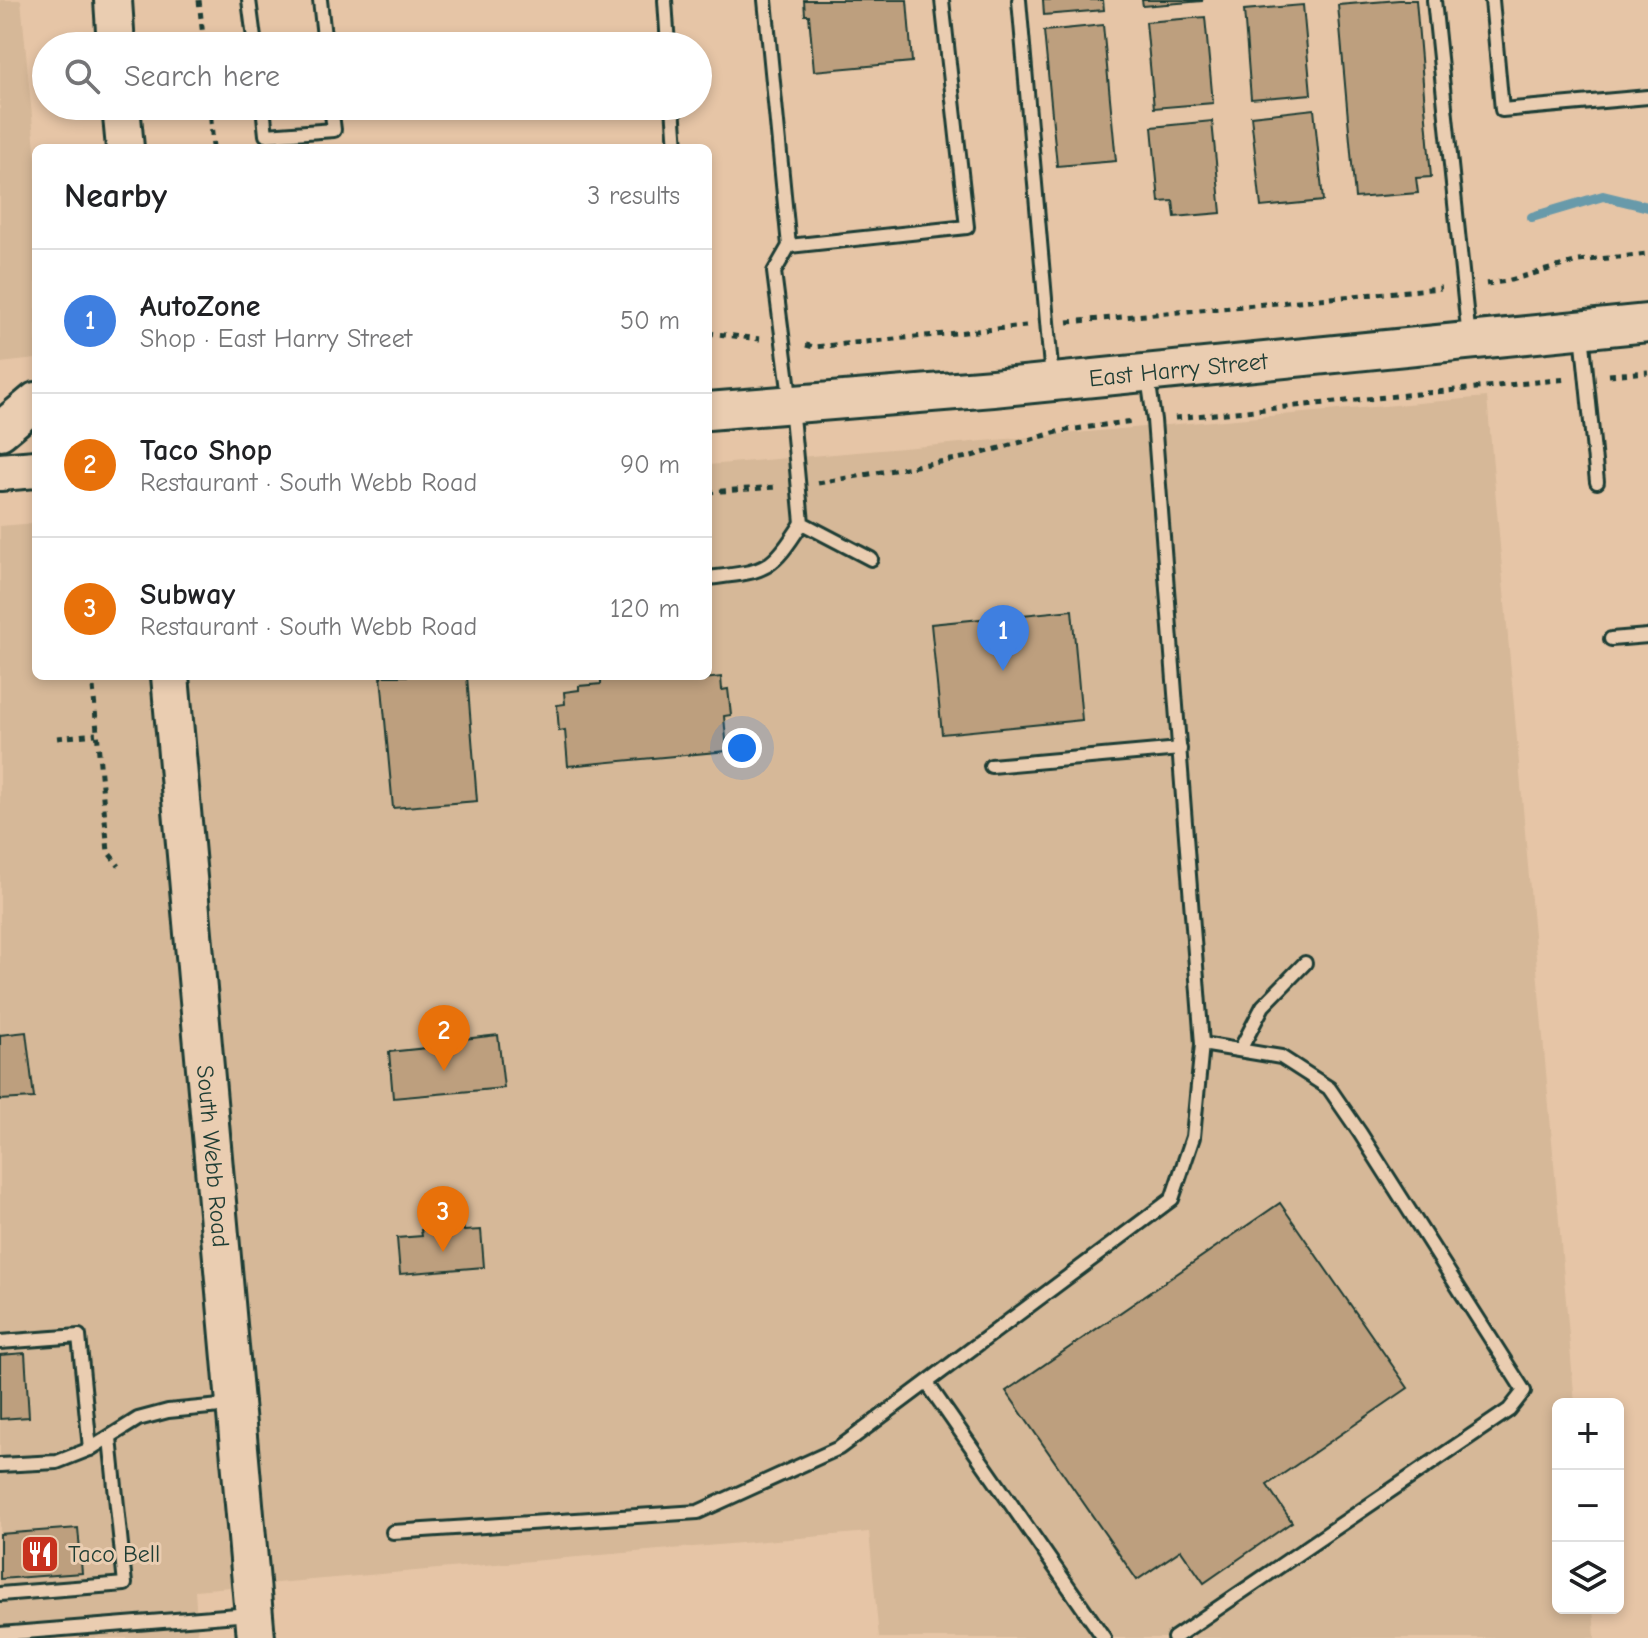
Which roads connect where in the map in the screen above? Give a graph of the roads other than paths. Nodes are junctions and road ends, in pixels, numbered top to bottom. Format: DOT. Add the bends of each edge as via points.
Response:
graph roads {
  1 [pos="113,0"];
  2 [pos="249,0"];
  3 [pos="320,0"];
  4 [pos="665,0"];
  5 [pos="765,0"];
  6 [pos="942,0"];
  7 [pos="1019,0"];
  8 [pos="1434,0"];
  9 [pos="1492,0"];
  10 [pos="115,32"];
  11 [pos="253,32"];
  12 [pos="323,32"];
  13 [pos="667,32"];
  14 [pos="1648,97"];
  15 [pos="122,120"];
  16 [pos="264,120"];
  17 [pos="333,120"];
  18 [pos="674,120"];
  19 [pos="125,144"];
  20 [pos="676,144"];
  21 [pos="789,246"];
  22 [pos="1648,323"];
  23 [pos="1582,330"];
  24 [pos="1469,341"];
  25 [pos="1147,372"];
  26 [pos="1052,382"];
  27 [pos="32,404"];
  28 [pos="791,405"];
  29 [pos="712,411"];
  30 [pos="0,431"];
  31 [pos="32,469"];
  32 [pos="0,472"];
  33 [pos="1597,482"];
  34 [pos="802,523"];
  35 [pos="871,559"];
  36 [pos="712,577"];
  37 [pos="1648,636"];
  38 [pos="1611,639"];
  39 [pos="170,680"];
  40 [pos="1180,749"];
  41 [pos="991,766"];
  42 [pos="1305,963"];
  43 [pos="1202,1044"];
  44 [pos="1240,1050"];
  45 [pos="0,1342"];
  46 [pos="927,1383"];
  47 [pos="234,1405"];
  48 [pos="110,1438"];
  49 [pos="90,1449"];
  50 [pos="0,1465"];
  51 [pos="393,1532"];
  52 [pos="0,1594"];
  53 [pos="254,1626"];
  54 [pos="113,1631"];
  55 [pos="0,1634"];
  56 [pos="1104,1638"];
  57 [pos="1174,1638"];
  1 -- 10 [label="main road"];
  2 -- 11 [label="lane"];
  3 -- 12 [label="lane"];
  4 -- 13 [label="lane"];
  5 -- 21 [label="lane"];
  6 -- 21 [label="lane" via="967,227"];
  7 -- 26 [label="lane"];
  8 -- 24 [label="lane"];
  9 -- 14 [label="lane" via="1502,110"];
  15 -- 19 [label="main road"];
  16 -- 17 [label="lane" via="266,135 334,130"];
  18 -- 20 [label="lane"];
  21 -- 28 [label="lane" via="774,272"];
  22 -- 23 [label="main road, East Harry Street"];
  23 -- 24 [label="main road, East Harry Street"];
  23 -- 33 [label="lane"];
  24 -- 25 [label="main road, East Harry Street"];
  25 -- 26 [label="main road, East Harry Street"];
  25 -- 40 [label="lane"];
  26 -- 28 [label="main road, East Harry Street"];
  27 -- 30 [label="main road"];
  28 -- 29 [label="main road, East Harry Street"];
  28 -- 34 [label="lane"];
  31 -- 32 [label="main road"];
  34 -- 35 [label="lane"];
  34 -- 36 [label="lane" via="778,559 760,570"];
  37 -- 38 [label="lane"];
  39 -- 47 [label="main road, South Webb Road"];
  40 -- 41 [label="lane"];
  40 -- 43 [label="lane"];
  42 -- 44 [label="lane" via="1263,1006"];
  43 -- 44 [label="lane"];
  43 -- 46 [label="lane" via="1193,1137 1172,1199"];
  44 -- 57 [label="lane" via="1281,1057 1329,1088 1524,1391 1509,1410"];
  45 -- 49 [label="lane" via="79,1336"];
  46 -- 51 [label="lane" via="839,1448 698,1512"];
  46 -- 56 [label="lane"];
  47 -- 48 [label="lane" via="168,1411 138,1419"];
  47 -- 53 [label="main road, South Webb Road"];
  48 -- 49 [label="lane"];
  48 -- 52 [label="lane" via="125,1584"];
  49 -- 50 [label="lane" via="57,1462"];
  53 -- 54 [label="lane"];
  54 -- 55 [label="lane"];
}
